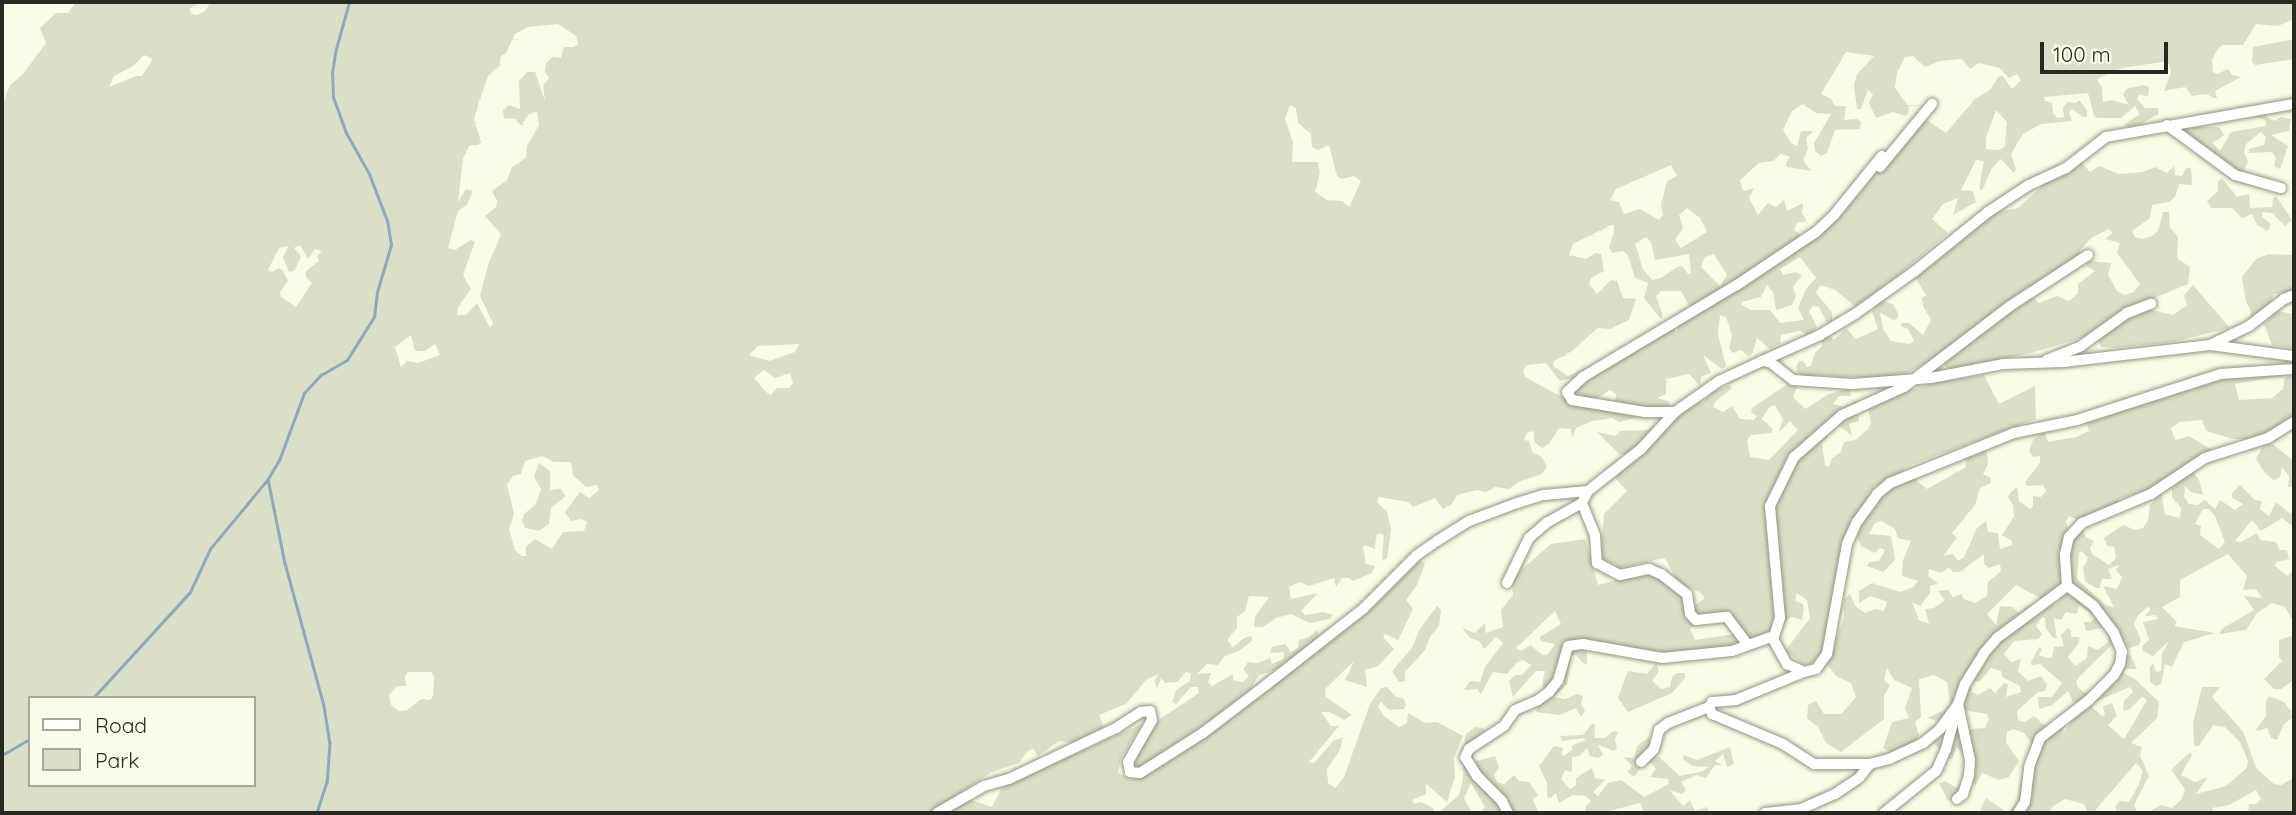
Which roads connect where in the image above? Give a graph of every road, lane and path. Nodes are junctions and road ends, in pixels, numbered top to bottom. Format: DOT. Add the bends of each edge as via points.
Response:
graph roads {
  1 [pos="1932,104"];
  2 [pos="2294,104"];
  3 [pos="2167,125"];
  4 [pos="1882,156"];
  5 [pos="1860,185"];
  6 [pos="2281,188"];
  7 [pos="2088,256"];
  8 [pos="2294,295"];
  9 [pos="2151,304"];
  10 [pos="2210,345"];
  11 [pos="2294,356"];
  12 [pos="1762,361"];
  13 [pos="2042,362"];
  14 [pos="2294,369"];
  15 [pos="1913,379"];
  16 [pos="1675,412"];
  17 [pos="2294,422"];
  18 [pos="1588,491"];
  19 [pos="1582,503"];
  20 [pos="1507,583"];
  21 [pos="2067,586"];
  22 [pos="1774,636"];
  23 [pos="1748,645"];
  24 [pos="1804,672"];
  25 [pos="1958,704"];
  26 [pos="1709,707"];
  27 [pos="1641,762"];
  28 [pos="1870,764"];
  29 [pos="1957,799"];
  30 [pos="937,813"];
  31 [pos="1508,813"];
  32 [pos="1765,813"];
  33 [pos="1884,813"];
  34 [pos="2018,813"];
  1 -- 5 [label="street" via="1899,147"];
  2 -- 3 [label="street"];
  3 -- 6 [label="street" via="2235,175"];
  3 -- 12 [label="street" via="2106,137 2066,168 1988,212 1855,314"];
  4 -- 5 [label="street"];
  5 -- 16 [label="street" via="1816,232 1726,292 1594,369 1567,392 1572,400"];
  7 -- 15 [label="street" via="2010,306"];
  8 -- 10 [label="street" via="2249,326"];
  9 -- 13 [label="street" via="2127,313 2081,346"];
  10 -- 11 [label="street"];
  10 -- 13 [label="street"];
  12 -- 15 [label="street" via="1770,362 1786,377 1807,382"];
  12 -- 16 [label="street" via="1719,381"];
  13 -- 15 [label="street"];
  14 -- 24 [label="street" via="2220,374 2077,420 2014,433 1890,483 1877,494 1852,533 1827,654 1815,669"];
  15 -- 22 [label="street" via="1842,415 1804,446 1783,476 1770,506 1780,618"];
  16 -- 18 [label="street" via="1641,449"];
  17 -- 21 [label="street" via="2268,438 2205,458 2151,494 2082,523 2066,542"];
  18 -- 19 [label="street"];
  18 -- 30 [label="street" via="1545,495 1469,521 1416,555 1363,609 1266,685 1140,773 1130,772 1128,762 1152,720 1150,711 1009,779 984,786"];
  19 -- 20 [label="street" via="1529,538"];
  19 -- 23 [label="street" via="1595,536 1597,563 1620,575 1649,569 1661,574 1687,594 1690,614 1696,620 1727,617"];
  21 -- 25 [label="street" via="1997,638 1984,653"];
  21 -- 34 [label="street" via="2094,606 2114,633 2122,652 2120,664 2089,700 2040,738 2029,767 2025,802"];
  22 -- 23 [label="street"];
  22 -- 24 [label="street" via="1777,651 1787,664"];
  23 -- 31 [label="street" via="1713,654 1662,658 1583,644 1568,646 1558,681 1549,692 1515,709 1504,726 1469,749 1465,757"];
  24 -- 26 [label="street" via="1736,700 1712,702"];
  25 -- 28 [label="street" via="1923,743"];
  25 -- 29 [label="street" via="1970,760 1963,794"];
  25 -- 33 [label="street" via="1936,771"];
  26 -- 27 [label="street" via="1659,730 1654,749"];
  26 -- 28 [label="street" via="1712,714 1783,744 1814,764"];
  28 -- 32 [label="street" via="1835,794 1801,809"];
}
